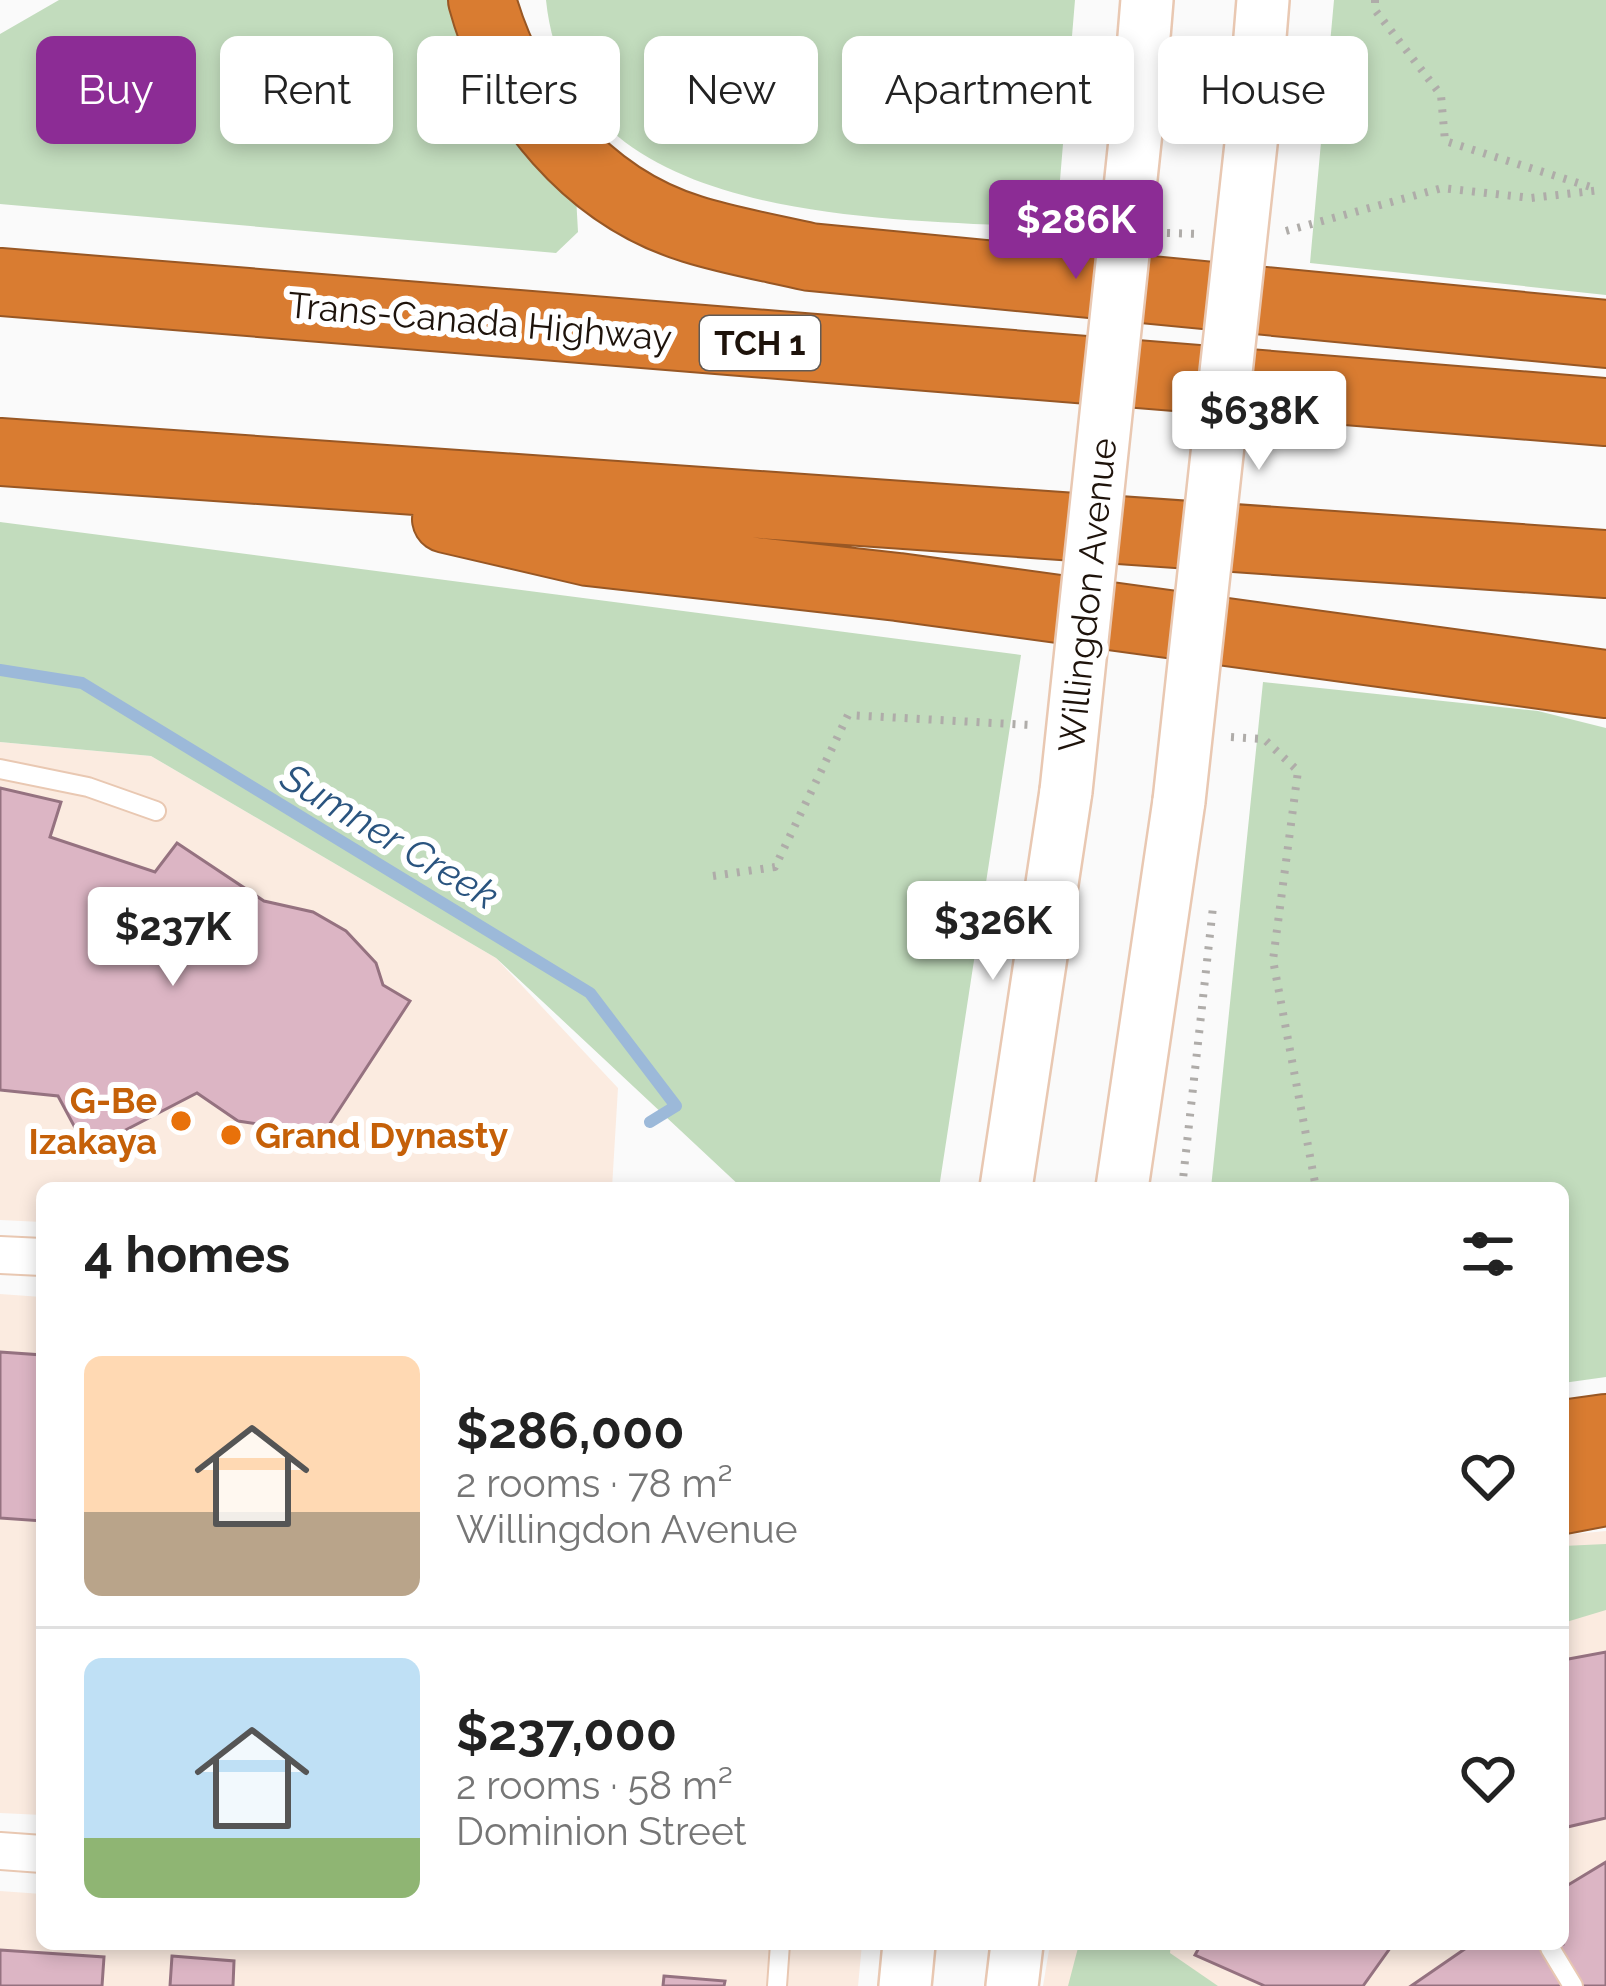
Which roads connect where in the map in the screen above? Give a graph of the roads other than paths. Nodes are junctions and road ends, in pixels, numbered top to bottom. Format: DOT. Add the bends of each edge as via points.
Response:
graph roads {
  1 [pos="482,0"];
  2 [pos="1148,0"];
  3 [pos="1263,0"];
  4 [pos="0,282"];
  5 [pos="1606,334"];
  6 [pos="1606,412"];
  7 [pos="0,422"];
  8 [pos="0,452"];
  9 [pos="110,462"];
  10 [pos="250,473"];
  11 [pos="1606,565"];
  12 [pos="1606,684"];
  13 [pos="0,769"];
  14 [pos="156,811"];
  15 [pos="1007,1182"];
  16 [pos="1123,1182"];
  17 [pos="0,1255"];
  18 [pos="36,1257"];
  19 [pos="1606,1428"];
  20 [pos="1569,1433"];
  21 [pos="1606,1492"];
  22 [pos="1569,1499"];
  23 [pos="0,1851"];
  24 [pos="36,1854"];
  25 [pos="779,1950"];
  26 [pos="908,1950"];
  27 [pos="1016,1950"];
  28 [pos="1551,1950"];
  29 [pos="777,1986"];
  30 [pos="905,1986"];
  31 [pos="1012,1986"];
  32 [pos="1573,1986"];
  1 -- 5 [label="highway" via="494,44 534,113 605,186 689,229 810,257"];
  2 -- 15 [label="main road, Willingdon Avenue, bridge" via="1066,791"];
  3 -- 16 [label="main road, bridge" via="1179,800"];
  4 -- 6 [label="highway, Trans-Canada Highway / TCH 1"];
  7 -- 9 [label="highway"];
  8 -- 9 [label="highway"];
  9 -- 10 [label="highway"];
  10 -- 11 [label="highway"];
  10 -- 12 [label="highway" via="589,552"];
  13 -- 14 [label="lane"];
  17 -- 18 [label="street"];
  19 -- 20 [label="highway"];
  21 -- 22 [label="highway"];
  23 -- 24 [label="street"];
  25 -- 29 [label="lane"];
  26 -- 30 [label="main road"];
  27 -- 31 [label="main road"];
  28 -- 32 [label="lane"];
}
